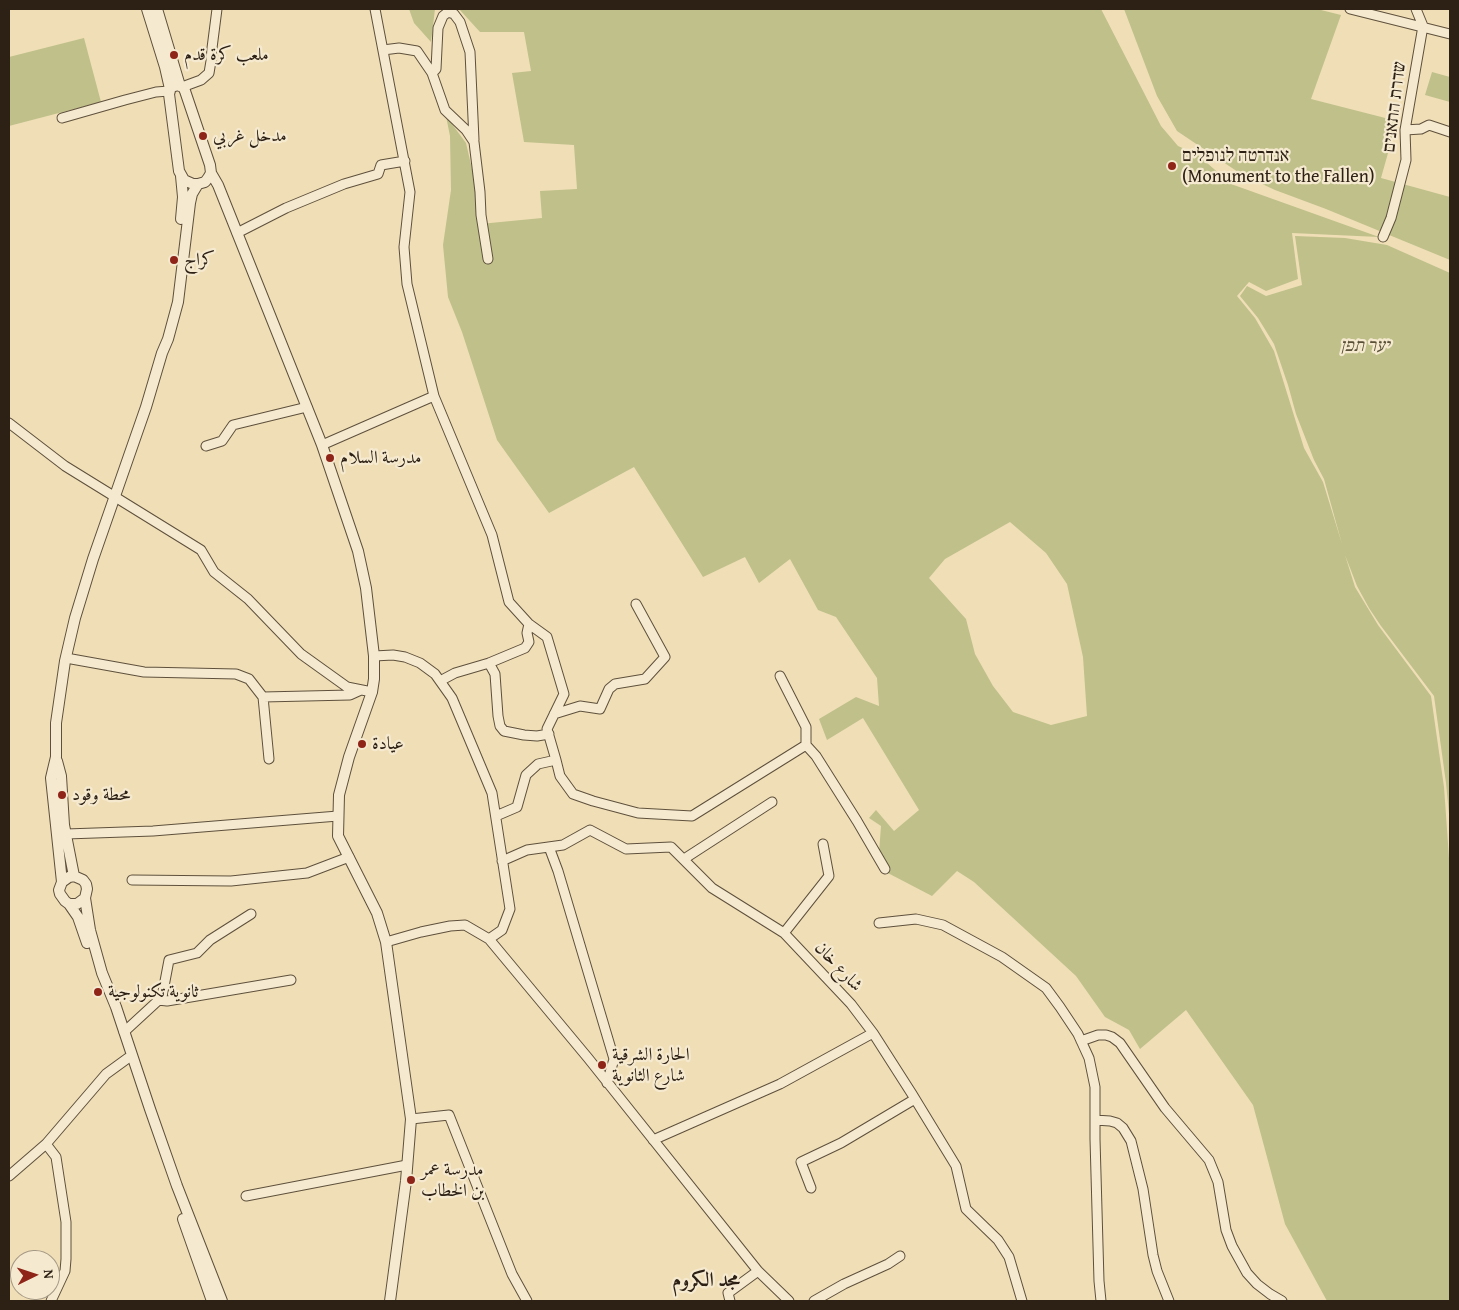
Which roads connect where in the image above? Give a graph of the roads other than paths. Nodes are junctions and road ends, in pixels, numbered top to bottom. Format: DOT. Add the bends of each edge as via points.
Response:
graph roads {
  1 [pos="148,9"];
  2 [pos="157,9"];
  3 [pos="219,9"];
  4 [pos="375,9"];
  5 [pos="1350,9"];
  6 [pos="1416,9"];
  7 [pos="1422,26"];
  8 [pos="1450,34"];
  9 [pos="383,50"];
  10 [pos="432,73"];
  11 [pos="178,90"];
  12 [pos="62,118"];
  13 [pos="1405,130"];
  14 [pos="1450,132"];
  15 [pos="474,142"];
  16 [pos="405,161"];
  17 [pos="211,173"];
  18 [pos="181,176"];
  19 [pos="198,184"];
  20 [pos="237,233"];
  21 [pos="1382,237"];
  22 [pos="488,259"];
  23 [pos="162,353"];
  24 [pos="434,396"];
  25 [pos="307,407"];
  26 [pos="9,423"];
  27 [pos="322,445"];
  28 [pos="206,446"];
  29 [pos="115,497"];
  30 [pos="636,604"];
  31 [pos="529,624"];
  32 [pos="374,656"];
  33 [pos="66,658"];
  34 [pos="489,663"];
  35 [pos="780,676"];
  36 [pos="440,680"];
  37 [pos="361,690"];
  38 [pos="372,692"];
  39 [pos="263,697"];
  40 [pos="554,714"];
  41 [pos="549,734"];
  42 [pos="806,745"];
  43 [pos="56,757"];
  44 [pos="269,759"];
  45 [pos="556,760"];
  46 [pos="772,802"];
  47 [pos="338,816"];
  48 [pos="496,816"];
  49 [pos="66,834"];
  50 [pos="823,844"];
  51 [pos="549,847"];
  52 [pos="349,857"];
  53 [pos="684,859"];
  54 [pos="502,861"];
  55 [pos="884,869"];
  56 [pos="74,876"];
  57 [pos="132,880"];
  58 [pos="62,882"];
  59 [pos="85,898"];
  60 [pos="69,904"];
  61 [pos="251,914"];
  62 [pos="879,923"];
  63 [pos="784,933"];
  64 [pos="489,939"];
  65 [pos="386,942"];
  66 [pos="291,980"];
  67 [pos="158,1000"];
  68 [pos="124,1032"];
  69 [pos="873,1033"];
  70 [pos="1081,1041"];
  71 [pos="128,1058"];
  72 [pos="607,1083"];
  73 [pos="915,1099"];
  74 [pos="411,1119"];
  75 [pos="1095,1120"];
  76 [pos="653,1140"];
  77 [pos="46,1144"];
  78 [pos="407,1165"];
  79 [pos="9,1176"];
  80 [pos="812,1188"];
  81 [pos="246,1196"];
  82 [pos="900,1256"];
  83 [pos="758,1271"];
  84 [pos="51,1301"];
  85 [pos="212,1301"];
  86 [pos="222,1301"];
  87 [pos="390,1301"];
  88 [pos="527,1301"];
  89 [pos="730,1301"];
  90 [pos="789,1301"];
  91 [pos="814,1301"];
  92 [pos="1022,1301"];
  93 [pos="1101,1301"];
  94 [pos="1169,1301"];
  95 [pos="1282,1301"];
  1 -- 11 [label="street" via="166,67"];
  2 -- 11 [label="street"];
  3 -- 11 [label="street" via="206,77"];
  4 -- 9 [label="street"];
  5 -- 7 [label="street"];
  6 -- 7 [label="street, שדרת התאנים"];
  7 -- 8 [label="street"];
  7 -- 13 [label="street, שדרת התאנים"];
  9 -- 10 [label="street" via="417,51"];
  9 -- 16 [label="street"];
  10 -- 15 [label="street" via="445,110"];
  10 -- 15 [label="street" via="436,69 438,28 448,12 460,22 470,52"];
  11 -- 12 [label="street" via="125,100"];
  11 -- 17 [label="street" via="208,156"];
  11 -- 18 [label="street" via="178,162"];
  13 -- 14 [label="street" via="1429,125"];
  13 -- 21 [label="street, שדרת התאנים" via="1406,160 1391,218"];
  15 -- 22 [label="street"];
  16 -- 20 [label="street" via="381,166 378,174 286,208"];
  16 -- 24 [label="street" via="410,192 404,247 407,284"];
  17 -- 19 [label="street" via="205,182"];
  17 -- 20 [label="street"];
  18 -- 19 [label="street" via="188,183"];
  18 -- 23 [label="street" via="183,198 173,291"];
  19 -- 23 [label="street" via="190,203 178,302"];
  20 -- 25 [label="street"];
  23 -- 29 [label="street"];
  24 -- 27 [label="street"];
  24 -- 31 [label="street" via="492,535 508,602"];
  25 -- 27 [label="street"];
  25 -- 28 [label="street" via="233,425 222,441"];
  26 -- 29 [label="street" via="65,466"];
  27 -- 32 [label="street" via="358,551"];
  29 -- 33 [label="street" via="75,618"];
  29 -- 37 [label="street" via="200,550 214,572 248,599 301,654 347,687"];
  30 -- 40 [label="street" via="665,657 646,679 615,684 609,689 600,709 580,706"];
  31 -- 34 [label="street" via="529,642 525,648"];
  31 -- 40 [label="street" via="547,637 564,694"];
  32 -- 36 [label="street" via="405,657 420,663"];
  32 -- 38 [label="street"];
  33 -- 39 [label="street" via="144,672 236,674 249,679"];
  33 -- 43 [label="street" via="56,723"];
  34 -- 36 [label="street"];
  34 -- 41 [label="street" via="495,674 498,716 504,731 537,736"];
  35 -- 42 [label="street" via="806,727"];
  36 -- 48 [label="street" via="452,698 492,793"];
  37 -- 38 [label="street"];
  37 -- 39 [label="street" via="350,695"];
  38 -- 47 [label="street" via="338,795"];
  39 -- 44 [label="street"];
  40 -- 41 [label="street" via="547,729"];
  41 -- 45 [label="street"];
  42 -- 45 [label="street" via="692,816 638,813 573,794 560,776"];
  42 -- 55 [label="street" via="837,789"];
  43 -- 49 [label="street" via="61,776"];
  43 -- 58 [label="street" via="52,778"];
  45 -- 48 [label="street" via="538,764 526,775 516,807"];
  46 -- 53 [label="street"];
  47 -- 49 [label="street" via="153,831"];
  47 -- 52 [label="street" via="338,836"];
  48 -- 54 [label="street"];
  49 -- 56 [label="street"];
  50 -- 63 [label="street" via="829,876"];
  51 -- 53 [label="street, شارع خان" via="563,845 590,830 626,849 671,847"];
  51 -- 54 [label="street, شارع خان" via="527,850"];
  51 -- 72 [label="street" via="614,1059"];
  52 -- 57 [label="street" via="307,873 232,882"];
  52 -- 65 [label="street" via="377,913"];
  53 -- 63 [label="street, شارع خان" via="712,888"];
  54 -- 64 [label="street" via="510,909 502,930"];
  56 -- 58 [label="street"];
  56 -- 59 [label="street" via="86,884"];
  58 -- 60 [label="street" via="60,894"];
  59 -- 60 [label="street" via="78,904"];
  59 -- 68 [label="street" via="95,948"];
  60 -- 71 [label="street" via="78,917"];
  61 -- 67 [label="street" via="210,940 197,954 169,960 162,997"];
  62 -- 70 [label="street" via="916,919 943,925 1002,957 1046,988"];
  63 -- 69 [label="street, شارع خان" via="851,1004"];
  64 -- 65 [label="street" via="465,925"];
  64 -- 72 [label="street"];
  65 -- 74 [label="street"];
  66 -- 67 [label="street"];
  67 -- 68 [label="street"];
  68 -- 86 [label="street" via="174,1177"];
  69 -- 73 [label="street, شارع خان"];
  69 -- 76 [label="street" via="780,1084"];
  70 -- 75 [label="street" via="1094,1076"];
  70 -- 95 [label="street" via="1106,1035 1120,1043 1166,1108 1209,1160 1218,1182 1226,1230 1247,1273"];
  71 -- 77 [label="street" via="106,1074"];
  71 -- 85 [label="street"];
  72 -- 76 [label="street"];
  73 -- 80 [label="street" via="800,1162"];
  73 -- 92 [label="street, شارع خان" via="956,1166 966,1209 998,1240 1009,1257"];
  74 -- 78 [label="street"];
  74 -- 88 [label="street" via="449,1115 512,1274"];
  75 -- 93 [label="street"];
  75 -- 94 [label="street" via="1117,1123 1131,1141 1143,1189 1153,1255"];
  76 -- 83 [label="street"];
  77 -- 79 [label="street"];
  77 -- 84 [label="street" via="56,1157 66,1222 65,1271"];
  78 -- 81 [label="street"];
  78 -- 87 [label="street"];
  82 -- 91 [label="street"];
  83 -- 89 [label="street" via="728,1293"];
  83 -- 90 [label="street"];
}
